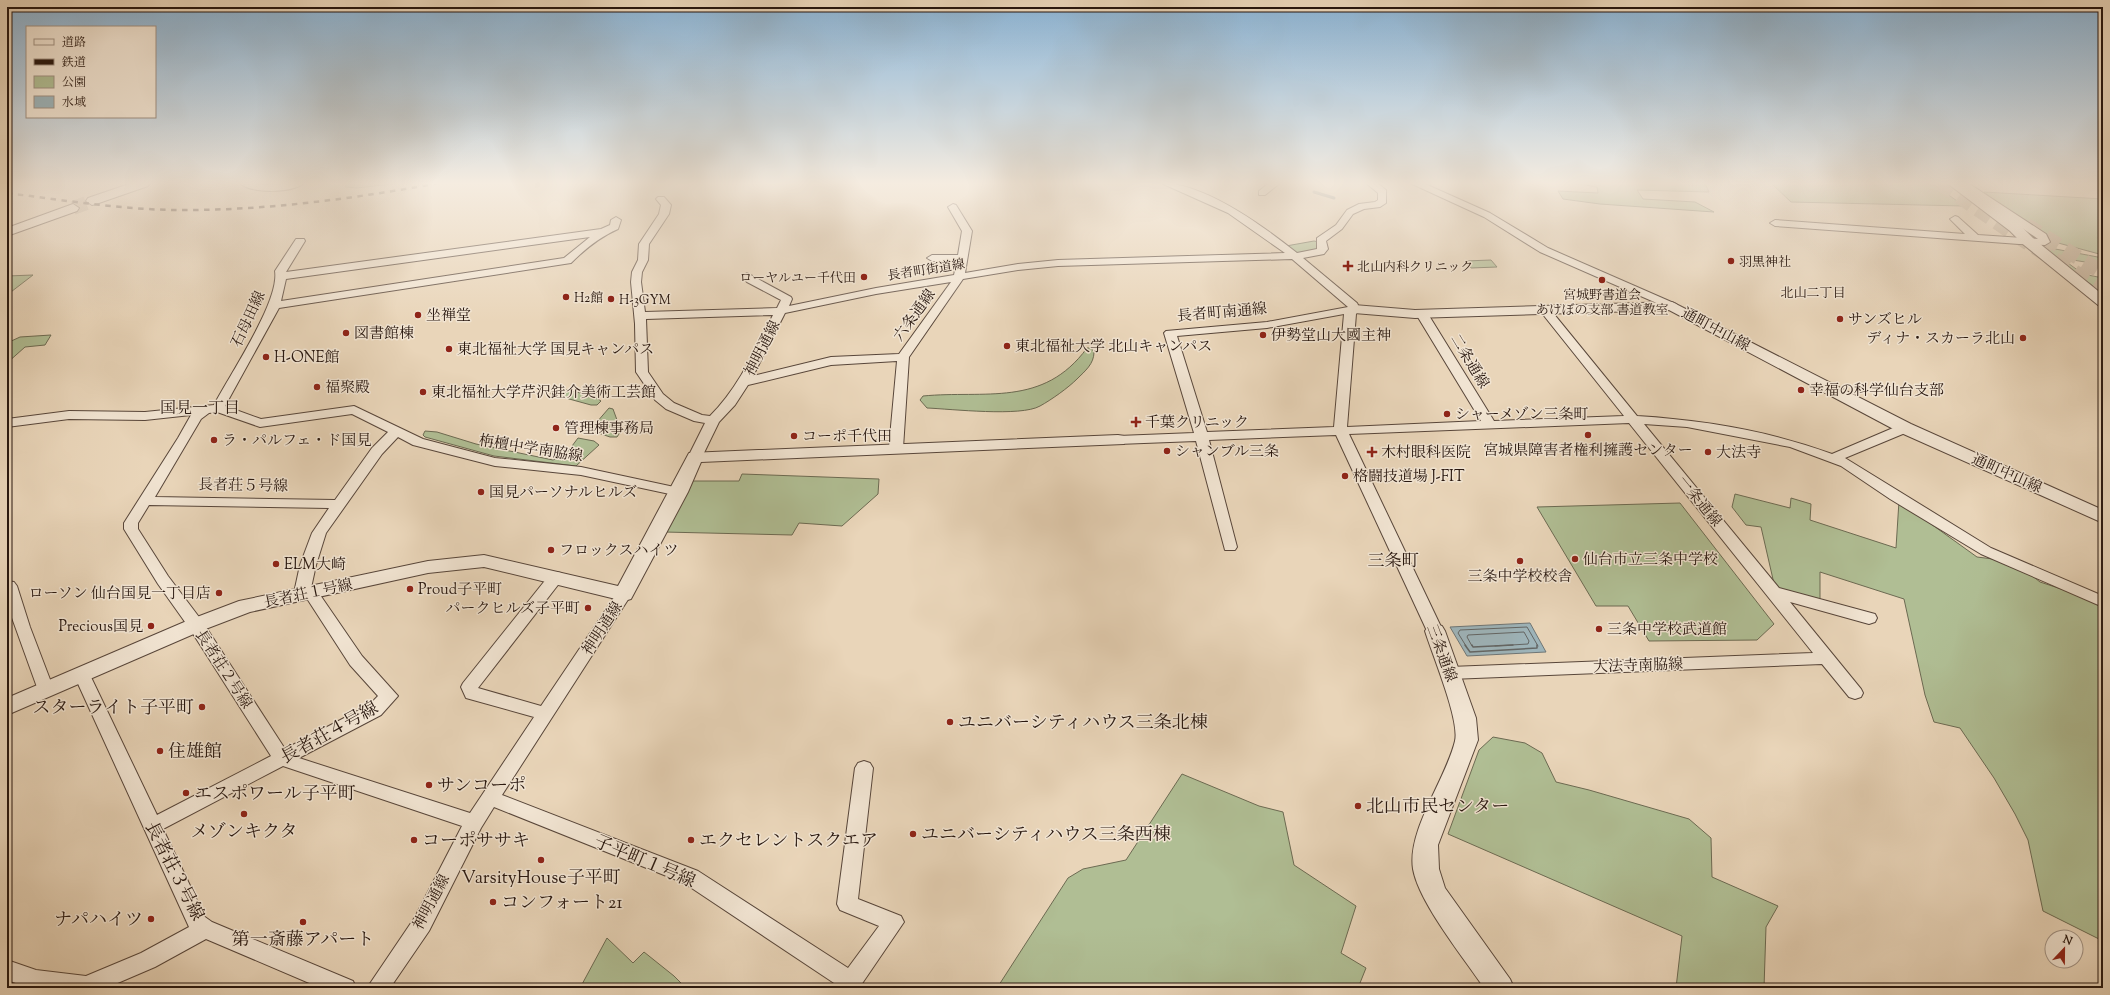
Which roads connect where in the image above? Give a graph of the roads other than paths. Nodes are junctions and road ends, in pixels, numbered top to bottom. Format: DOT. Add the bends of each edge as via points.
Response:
graph roads {
  1 [pos="609,229"];
  2 [pos="654,229"];
  3 [pos="966,229"];
  4 [pos="1259,229"];
  5 [pos="1336,229"];
  6 [pos="1511,229"];
  7 [pos="1861,229"];
  8 [pos="1966,229"];
  9 [pos="2014,229"];
  10 [pos="2030,229"];
  11 [pos="603,232"];
  12 [pos="1975,238"];
  13 [pos="300,241"];
  14 [pos="2029,242"];
  15 [pos="1295,256"];
  16 [pos="932,258"];
  17 [pos="962,258"];
  18 [pos="281,276"];
  19 [pos="747,276"];
  20 [pos="959,278"];
  21 [pos="2103,302"];
  22 [pos="275,305"];
  23 [pos="1672,306"];
  24 [pos="1354,309"];
  25 [pos="1545,310"];
  26 [pos="781,311"];
  27 [pos="1422,314"];
  28 [pos="640,316"];
  29 [pos="903,357"];
  30 [pos="744,382"];
  31 [pos="211,410"];
  32 [pos="1632,419"];
  33 [pos="713,420"];
  34 [pos="7,423"];
  35 [pos="1490,425"];
  36 [pos="1905,428"];
  37 [pos="1340,430"];
  38 [pos="396,431"];
  39 [pos="1202,438"];
  40 [pos="1118,440"];
  41 [pos="896,448"];
  42 [pos="695,457"];
  43 [pos="1833,458"];
  44 [pos="679,492"];
  45 [pos="145,501"];
  46 [pos="339,504"];
  47 [pos="2103,517"];
  48 [pos="1230,547"];
  49 [pos="556,577"];
  50 [pos="7,586"];
  51 [pos="1774,592"];
  52 [pos="307,593"];
  53 [pos="624,594"];
  54 [pos="2103,602"];
  55 [pos="1869,618"];
  56 [pos="196,625"];
  57 [pos="1435,631"];
  58 [pos="1827,658"];
  59 [pos="1450,673"];
  60 [pos="82,675"];
  61 [pos="46,690"];
  62 [pos="1855,693"];
  63 [pos="7,707"];
  64 [pos="546,714"];
  65 [pos="282,759"];
  66 [pos="864,768"];
  67 [pos="490,798"];
  68 [pos="474,822"];
  69 [pos="152,826"];
  70 [pos="205,929"];
  71 [pos="7,970"];
  72 [pos="848,985"];
  73 [pos="86,987"];
  74 [pos="345,988"];
  75 [pos="378,988"];
  76 [pos="1500,988"];
  1 -- 11 [label="street"];
  2 -- 28 [label="street" via="644,244 643,260 637,272"];
  3 -- 17 [label="street, 六条通線"];
  4 -- 15 [label="street"];
  5 -- 15 [label="street, 長者町街道線" via="1322,240 1323,249 1320,252"];
  6 -- 23 [label="street" via="1544,250"];
  7 -- 12 [label="street"];
  8 -- 12 [label="street"];
  9 -- 14 [label="street"];
  10 -- 14 [label="street" via="2045,240"];
  11 -- 18 [label="street"];
  11 -- 22 [label="street" via="582,246 567,261"];
  12 -- 14 [label="street"];
  13 -- 18 [label="street, 石母田線" via="280,271"];
  14 -- 21 [label="street"];
  15 -- 20 [label="street, 長者町街道線" via="1058,263 1018,267"];
  15 -- 24 [label="street" via="1353,305"];
  16 -- 17 [label="street"];
  17 -- 20 [label="street, 六条通線"];
  18 -- 22 [label="street, 石母田線"];
  19 -- 26 [label="street, 神明通線" via="786,299"];
  20 -- 26 [label="street, 長者町街道線"];
  20 -- 29 [label="street, 六条通線"];
  22 -- 31 [label="street, 石母田線"];
  23 -- 25 [label="street, 通町中山線"];
  23 -- 36 [label="street, 通町中山線"];
  24 -- 27 [label="street, 通町中山線"];
  24 -- 37 [label="street" via="1350,314"];
  24 -- 39 [label="street, 長者町南通線" via="1267,325 1170,333"];
  25 -- 27 [label="street, 通町中山線"];
  25 -- 32 [label="street, 一条通線"];
  26 -- 28 [label="street, 長者町街道線"];
  26 -- 30 [label="street, 神明通線"];
  27 -- 35 [label="street, 二条通線"];
  28 -- 33 [label="street" via="642,372 646,380 670,406 699,418"];
  29 -- 30 [label="street" via="831,361"];
  29 -- 41 [label="street, 六条通線"];
  30 -- 33 [label="street, 神明通線" via="732,402"];
  31 -- 34 [label="street, 栴檀中学南脇線" via="144,416 69,414"];
  31 -- 38 [label="street, 栴檀中学南脇線" via="260,423 354,410"];
  31 -- 45 [label="street, 長者荘２号線" via="196,417 186,438"];
  32 -- 35 [label="street"];
  32 -- 43 [label="street" via="1687,423 1793,444"];
  32 -- 51 [label="street, 一条通線"];
  33 -- 42 [label="street, 神明通線"];
  35 -- 37 [label="street"];
  36 -- 43 [label="street"];
  36 -- 47 [label="street, 通町中山線"];
  37 -- 39 [label="street"];
  37 -- 57 [label="street, 三条通線"];
  38 -- 44 [label="street, 栴檀中学南脇線" via="418,442 495,462 581,471"];
  38 -- 46 [label="street" via="377,451"];
  39 -- 40 [label="street"];
  39 -- 48 [label="street, 長者町南通線"];
  40 -- 41 [label="street"];
  41 -- 42 [label="street"];
  42 -- 44 [label="street, 神明通線"];
  43 -- 54 [label="street" via="1846,462 1895,496 1986,551"];
  44 -- 53 [label="street, 神明通線"];
  45 -- 46 [label="street, 長者荘５号線"];
  45 -- 56 [label="street, 長者荘２号線" via="131,523 131,528 163,580"];
  46 -- 52 [label="street" via="319,533 308,565"];
  49 -- 52 [label="street, 長者荘１号線" via="484,561 428,567"];
  49 -- 53 [label="street, 長者荘１号線"];
  49 -- 64 [label="street" via="469,687 472,694"];
  50 -- 61 [label="street"];
  51 -- 55 [label="street"];
  51 -- 58 [label="street, 一条通線"];
  52 -- 56 [label="street, 長者荘１号線" via="246,606"];
  52 -- 65 [label="street, 長者荘４号線" via="347,650 377,686 389,696 375,710"];
  53 -- 64 [label="street, 神明通線"];
  56 -- 60 [label="street, 長者荘１号線"];
  56 -- 65 [label="street, 長者荘２号線"];
  57 -- 59 [label="street, 三条通線"];
  58 -- 59 [label="street, 大法寺南脇線"];
  58 -- 62 [label="street, 一条通線"];
  59 -- 76 [label="street, 三条通線" via="1465,718 1467,740 1426,845 1426,869 1434,893"];
  60 -- 61 [label="street, 長者荘１号線"];
  60 -- 69 [label="street, 長者荘３号線"];
  61 -- 63 [label="street, 長者荘１号線"];
  64 -- 67 [label="street, 神明通線"];
  65 -- 68 [label="street"];
  65 -- 69 [label="street, 長者荘４号線"];
  66 -- 72 [label="street" via="847,904 894,922"];
  67 -- 68 [label="street, 神明通線"];
  67 -- 72 [label="street, 子平町１号線" via="691,877"];
  68 -- 75 [label="street, 神明通線" via="422,924"];
  69 -- 70 [label="street, 長者荘３号線" via="198,924"];
  70 -- 73 [label="street" via="148,960"];
  70 -- 74 [label="street, 長者荘３号線"];
  71 -- 73 [label="street" via="36,980"];
}
